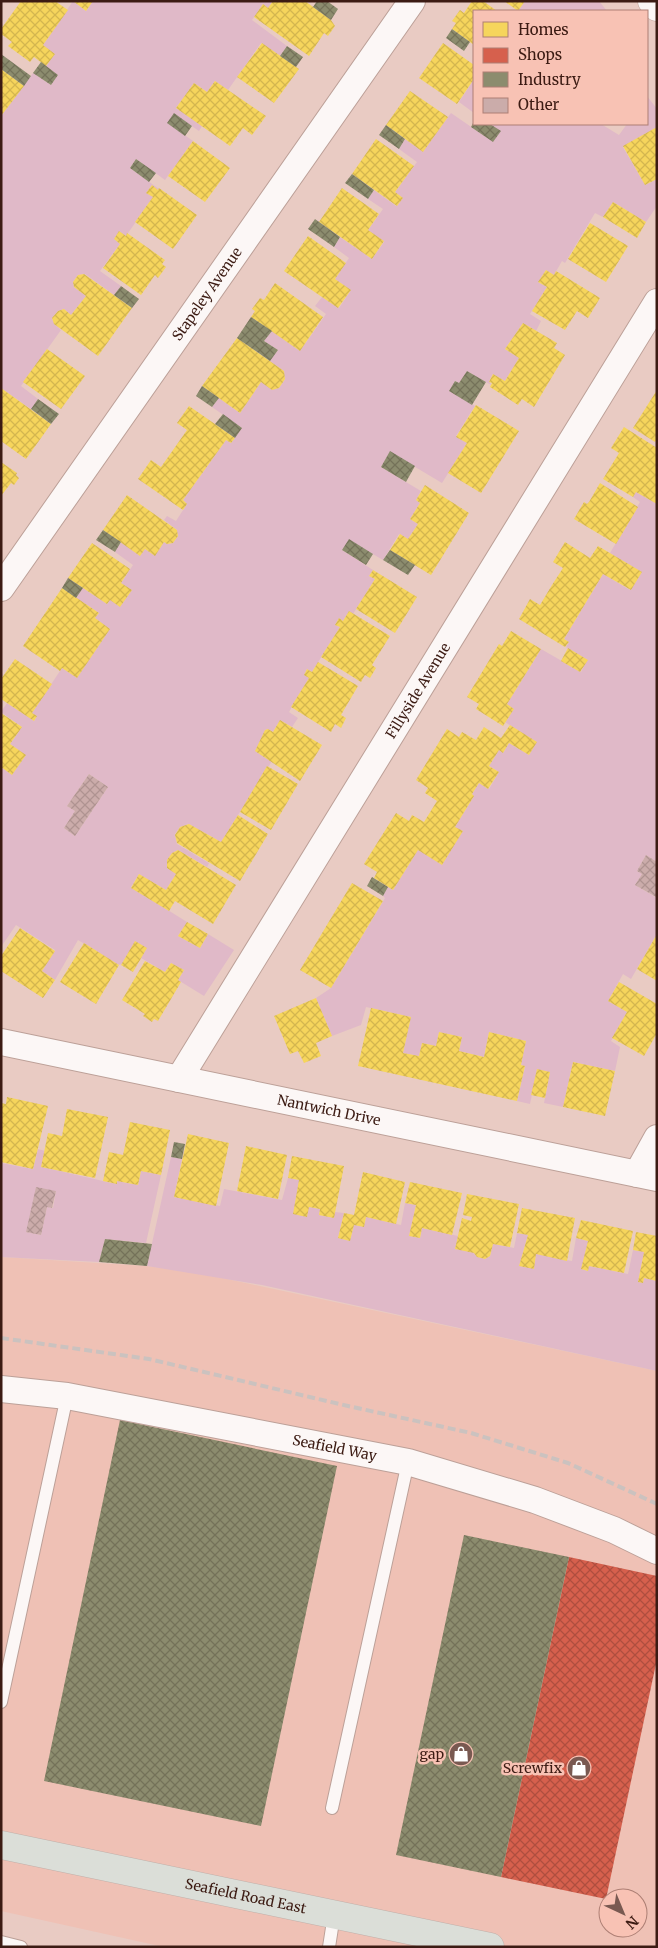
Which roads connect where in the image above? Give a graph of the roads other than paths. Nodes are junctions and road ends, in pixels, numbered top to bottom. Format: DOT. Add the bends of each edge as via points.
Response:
graph roads {
  1 [pos="412,1"];
  2 [pos="652,1"];
  3 [pos="657,7"];
  4 [pos="657,302"];
  5 [pos="1,588"];
  6 [pos="1,1042"];
  7 [pos="179,1079"];
  8 [pos="657,1138"];
  9 [pos="647,1176"];
  10 [pos="1,1388"];
  11 [pos="67,1396"];
  12 [pos="408,1462"];
  13 [pos="657,1551"];
  14 [pos="1,1702"];
  15 [pos="332,1808"];
  16 [pos="1,1844"];
  17 [pos="334,1915"];
  18 [pos="1,1942"];
  19 [pos="21,1947"];
  20 [pos="329,1947"];
  21 [pos="490,1947"];
  1 -- 5 [label="street, Stapeley Avenue"];
  2 -- 3 [label="street"];
  4 -- 7 [label="street, Fillyside Avenue"];
  6 -- 7 [label="street, Nantwich Drive"];
  7 -- 9 [label="street, Nantwich Drive"];
  8 -- 9 [label="street"];
  10 -- 11 [label="street, Seafield Way"];
  11 -- 12 [label="street, Seafield Way"];
  11 -- 14 [label="lane"];
  12 -- 13 [label="street, Seafield Way" via="535,1500 614,1530"];
  12 -- 15 [label="lane"];
  16 -- 17 [label="main road, Seafield Road East"];
  17 -- 20 [label="lane"];
  17 -- 21 [label="main road, Seafield Road East"];
  18 -- 19 [label="lane"];
}
